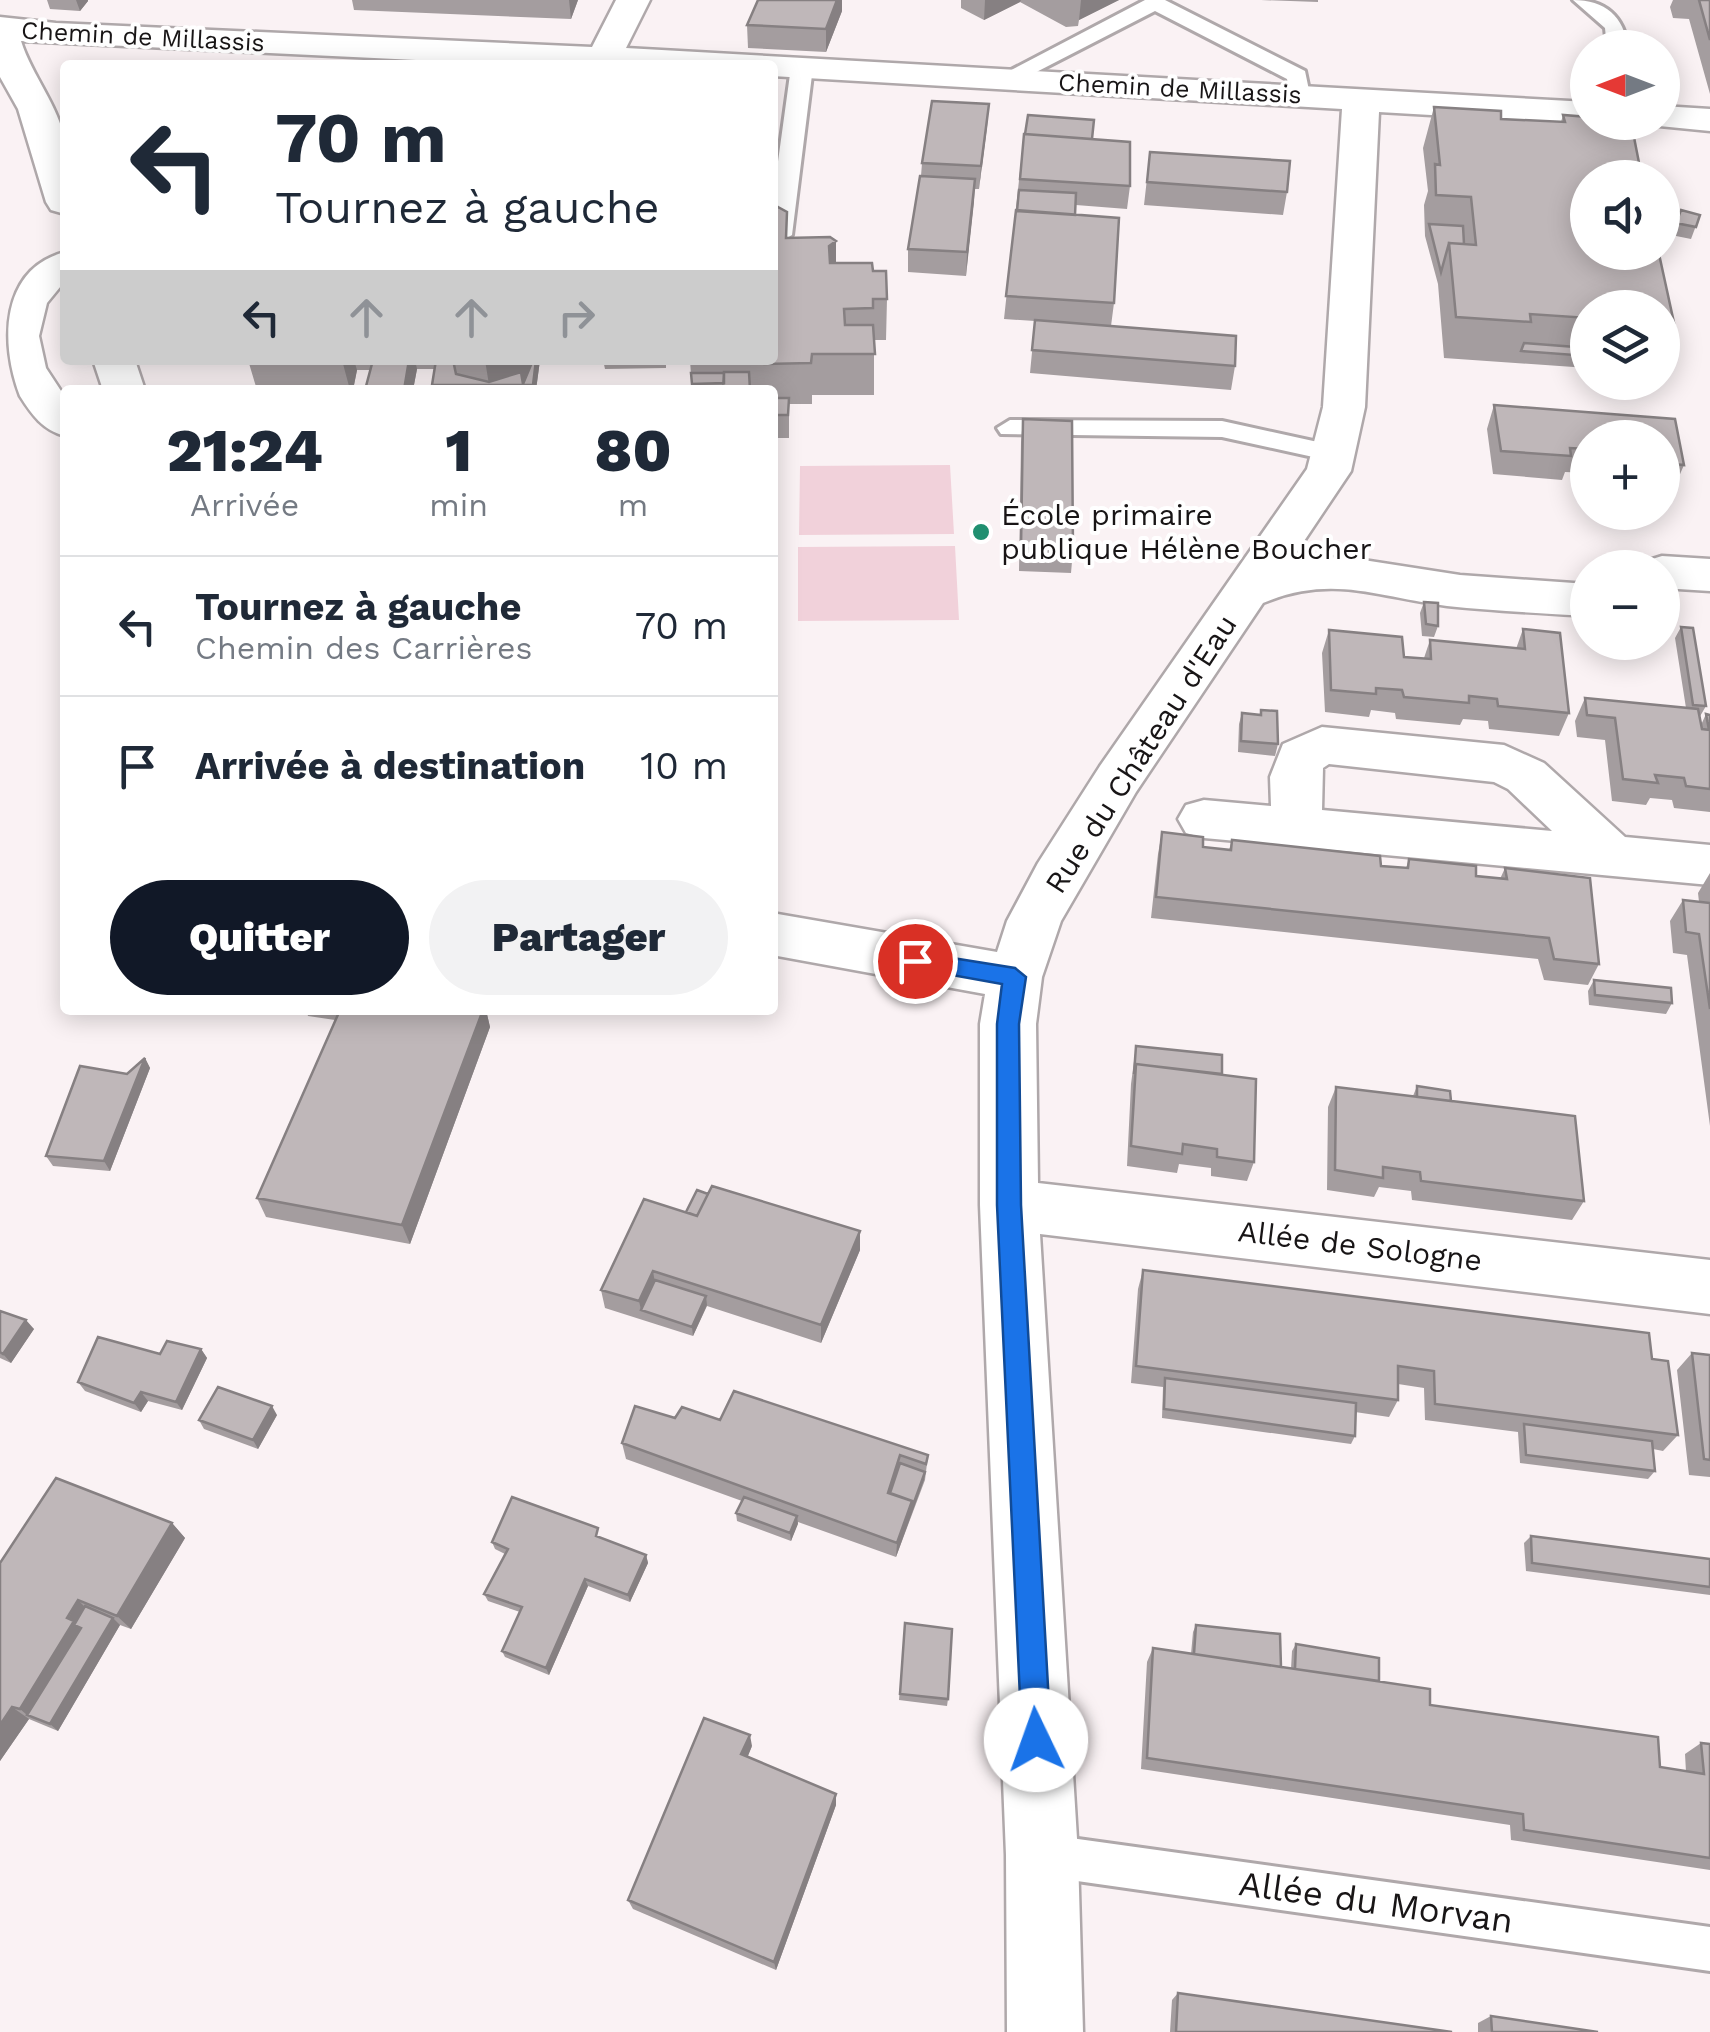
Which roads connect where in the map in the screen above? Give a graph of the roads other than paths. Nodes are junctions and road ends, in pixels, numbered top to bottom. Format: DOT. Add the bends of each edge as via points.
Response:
graph roads {
  1 [pos="633,0"];
  2 [pos="1584,0"];
  3 [pos="0,28"];
  4 [pos="1616,30"];
  5 [pos="93,35"];
  6 [pos="158,37"];
  7 [pos="604,57"];
  8 [pos="81,60"];
  9 [pos="663,60"];
  10 [pos="780,66"];
  11 [pos="50,78"];
  12 [pos="1006,78"];
  13 [pos="1299,95"];
  14 [pos="1360,99"];
  15 [pos="1570,112"];
  16 [pos="1680,118"];
  17 [pos="1710,120"];
  18 [pos="60,161"];
  19 [pos="780,235"];
  20 [pos="60,267"];
  21 [pos="60,417"];
  22 [pos="1010,428"];
  23 [pos="1336,454"];
  24 [pos="1301,514"];
  25 [pos="1570,566"];
  26 [pos="1680,573"];
  27 [pos="1710,575"];
  28 [pos="1248,591"];
  29 [pos="1570,599"];
  30 [pos="1680,606"];
  31 [pos="1710,608"];
  32 [pos="1204,819"];
  33 [pos="1298,828"];
  34 [pos="1612,856"];
  35 [pos="1710,865"];
  36 [pos="778,935"];
  37 [pos="1015,977"];
  38 [pos="1009,1205"];
  39 [pos="1710,1287"];
  40 [pos="1042,1855"];
  41 [pos="1710,1948"];
  42 [pos="1044,2032"];
  1 -- 7 [label="street"];
  2 -- 4 [label="lane"];
  3 -- 5 [label="street, Chemin de Millassis"];
  3 -- 11 [label="street" via="6,53"];
  5 -- 6 [label="street, Chemin de Millassis"];
  5 -- 11 [label="street" via="38,57"];
  6 -- 7 [label="street, Chemin de Millassis"];
  6 -- 8 [label="street"];
  7 -- 9 [label="street, Chemin de Millassis"];
  10 -- 12 [label="street, Chemin de Millassis"];
  10 -- 19 [label="lane"];
  11 -- 18 [label="street"];
  12 -- 13 [label="street, Chemin de Millassis"];
  12 -- 13 [label="lane" via="1155,3 1297,76"];
  13 -- 14 [label="street, Chemin de Millassis"];
  14 -- 15 [label="street, Chemin de Millassis"];
  14 -- 23 [label="street, Rue du Château d'Eau"];
  16 -- 17 [label="street"];
  20 -- 21 [label="street" via="30,297 16,343 38,394"];
  22 -- 23 [label="lane" via="1222,429"];
  23 -- 24 [label="street, Rue du Château d'Eau"];
  24 -- 25 [label="street" via="1420,556"];
  24 -- 28 [label="street, Rue du Château d'Eau"];
  26 -- 27 [label="street"];
  28 -- 29 [label="street" via="1283,575 1333,569 1446,590"];
  28 -- 37 [label="street, Rue du Château d'Eau" via="1056,877"];
  30 -- 31 [label="street"];
  32 -- 33 [label="street"];
  33 -- 34 [label="street"];
  33 -- 34 [label="street" via="1294,777 1301,758 1322,745 1504,764 1526,776"];
  34 -- 35 [label="street"];
  36 -- 37 [label="street"];
  37 -- 38 [label="street, Rue du Château d'Eau" via="1008,1039"];
  38 -- 39 [label="street, Allée de Sologne"];
  38 -- 40 [label="street, Rue du Château d'Eau"];
  40 -- 41 [label="lane, Allée du Morvan"];
  40 -- 42 [label="street, Rue du Château d'Eau"];
}
